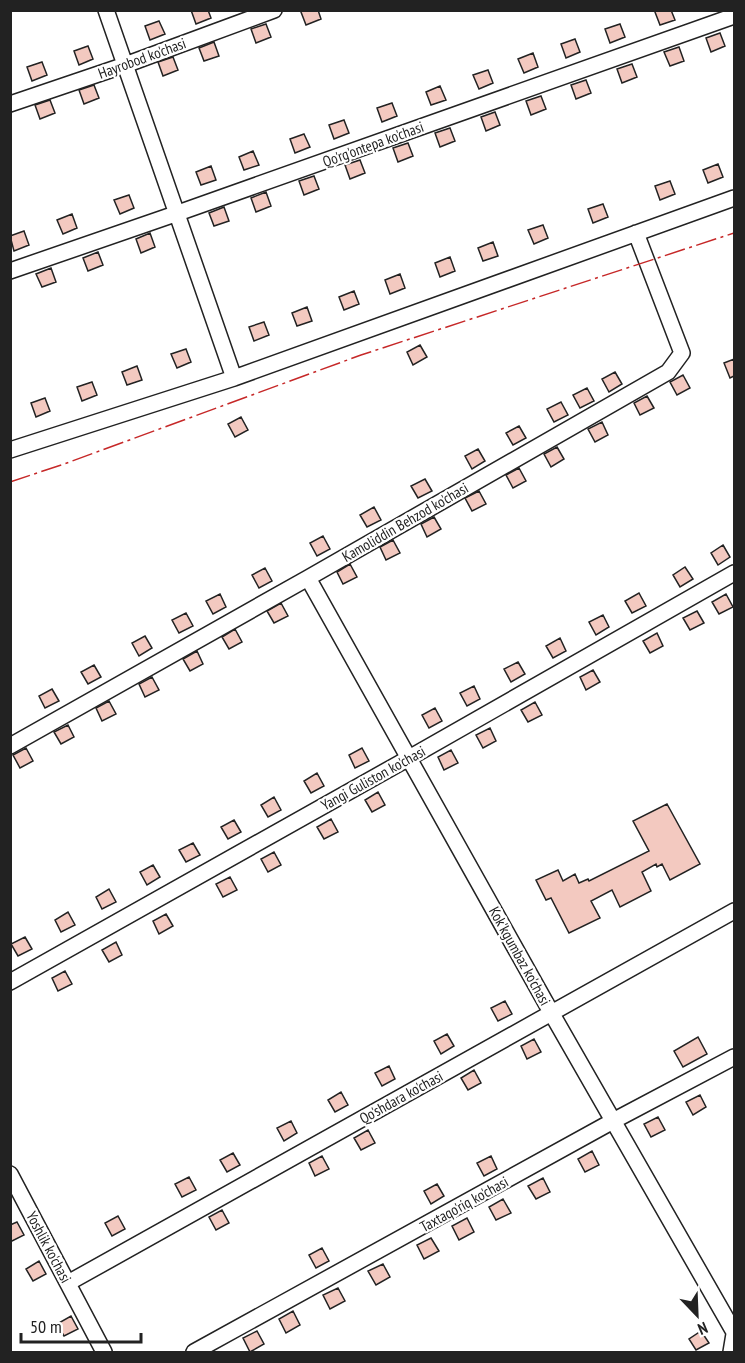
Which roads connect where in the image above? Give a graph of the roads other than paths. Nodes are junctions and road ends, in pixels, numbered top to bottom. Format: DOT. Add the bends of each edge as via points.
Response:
graph roads {
  1 [pos="106,10"];
  2 [pos="274,10"];
  3 [pos="735,16"];
  4 [pos="125,64"];
  5 [pos="10,104"];
  6 [pos="735,198"];
  7 [pos="178,213"];
  8 [pos="636,233"];
  9 [pos="10,271"];
  10 [pos="234,378"];
  11 [pos="10,450"];
  12 [pos="735,573"];
  13 [pos="308,578"];
  14 [pos="10,746"];
  15 [pos="409,758"];
  16 [pos="735,911"];
  17 [pos="10,982"];
  18 [pos="552,1014"];
  19 [pos="735,1057"];
  20 [pos="613,1121"];
  21 [pos="10,1174"];
  22 [pos="68,1283"];
  23 [pos="735,1333"];
  24 [pos="104,1353"];
  25 [pos="194,1353"];
  26 [pos="731,1353"];
  1 -- 4 [label="street"];
  2 -- 4 [label="street, Hayrobod ko'chasi"];
  3 -- 7 [label="street, Qo'rg'ontepa ko'chasi"];
  4 -- 5 [label="street, Hayrobod ko'chasi"];
  4 -- 7 [label="street"];
  6 -- 8 [label="street"];
  7 -- 9 [label="street, Qo'rg'ontepa ko'chasi"];
  7 -- 10 [label="street"];
  8 -- 10 [label="street"];
  8 -- 13 [label="street, Kamoliddin Behzod ko'chasi" via="682,352 668,372"];
  10 -- 11 [label="street"];
  12 -- 15 [label="street, Yangi Guliston ko'chasi"];
  13 -- 14 [label="street, Kamoliddin Behzod ko'chasi"];
  13 -- 15 [label="street, Kok'kgumbaz ko'chasi"];
  15 -- 17 [label="street, Yangi Guliston ko'chasi"];
  15 -- 18 [label="street, Kok'kgumbaz ko'chasi"];
  16 -- 18 [label="street, Qo'shdara ko'chasi"];
  18 -- 20 [label="street, Kok'kgumbaz ko'chasi"];
  18 -- 22 [label="street, Qo'shdara ko'chasi"];
  19 -- 20 [label="street, Taxtaqo'riq ko'chasi"];
  20 -- 23 [label="street, Kok'kgumbaz ko'chasi"];
  20 -- 25 [label="street, Taxtaqo'riq ko'chasi"];
  21 -- 22 [label="street, Yoshlik ko'chasi"];
  22 -- 24 [label="street, Yoshlik ko'chasi"];
  23 -- 26 [label="street, Kok'kgumbaz ko'chasi"];
}
